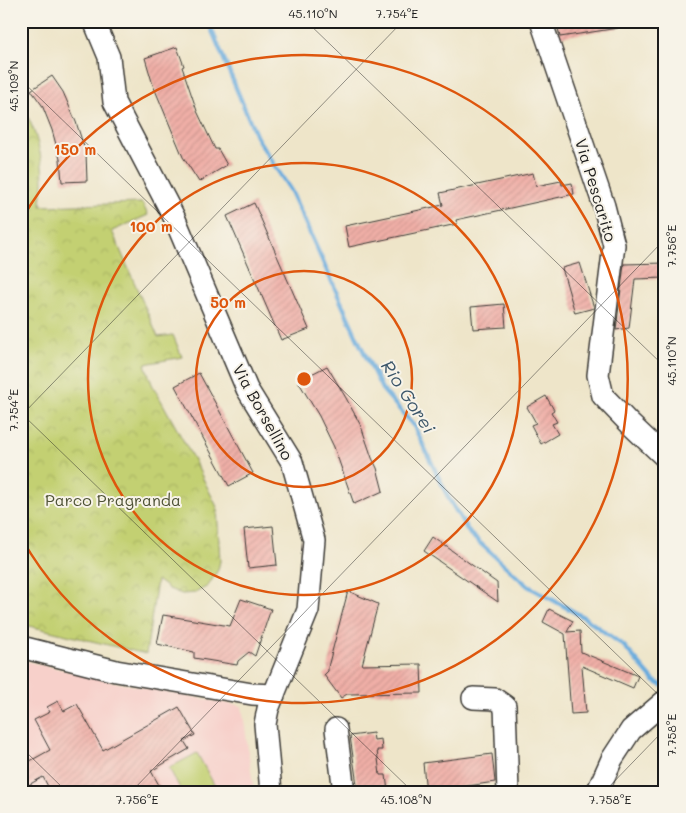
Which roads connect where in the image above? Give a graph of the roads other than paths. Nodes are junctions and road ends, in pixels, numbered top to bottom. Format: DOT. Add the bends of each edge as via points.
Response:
graph roads {
  1 [pos="94,21"];
  2 [pos="541,21"];
  3 [pos="665,457"];
  4 [pos="21,647"];
  5 [pos="274,695"];
  6 [pos="473,698"];
  7 [pos="662,704"];
  8 [pos="336,729"];
  9 [pos="272,792"];
  10 [pos="344,792"];
  11 [pos="508,792"];
  12 [pos="598,792"];
  1 -- 5 [label="street, Via Borsellino" via="109,57 114,102 174,217 247,389 292,462 314,540 308,610"];
  2 -- 3 [label="street, Via Pescarito" via="604,206 614,245 598,375 603,396"];
  4 -- 5 [label="street" via="116,671"];
  5 -- 9 [label="street, Via Borsellino" via="265,724"];
  6 -- 11 [label="street" via="495,699 505,706"];
  7 -- 12 [label="street" via="631,730 612,759"];
  8 -- 10 [label="street"];
}
